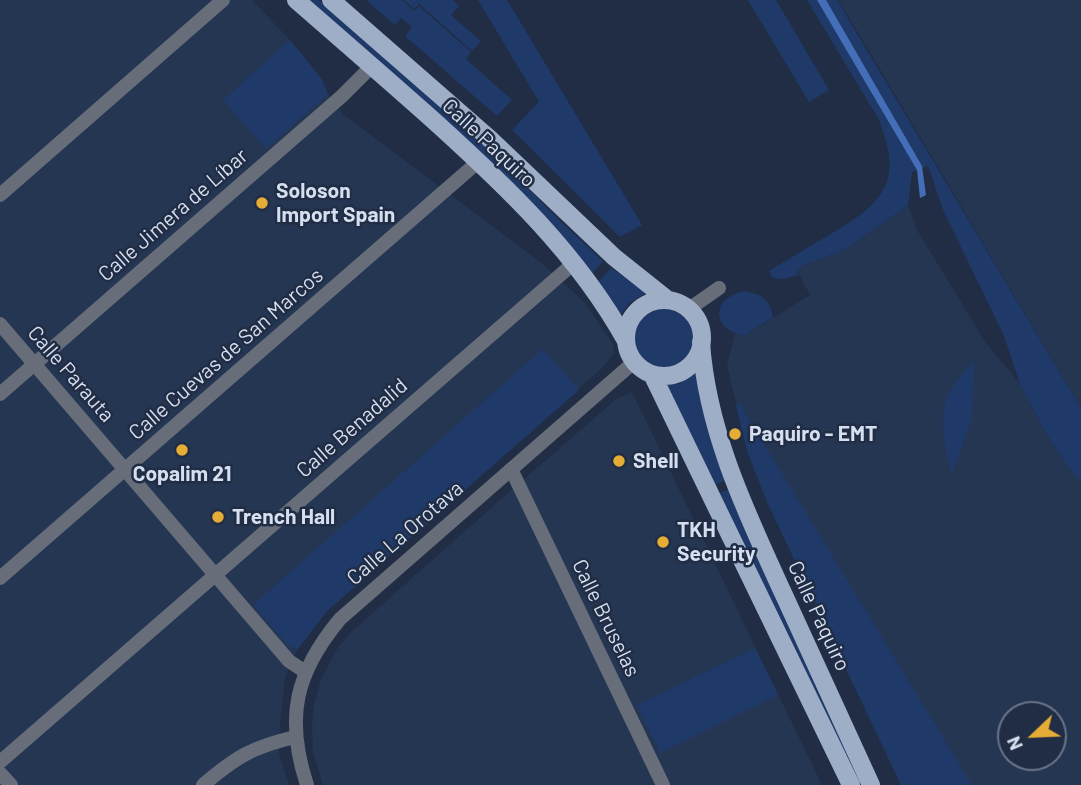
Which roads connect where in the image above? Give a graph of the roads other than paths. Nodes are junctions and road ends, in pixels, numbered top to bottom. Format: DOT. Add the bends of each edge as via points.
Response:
graph roads {
  1 [pos="223,0"];
  2 [pos="296,0"];
  3 [pos="331,0"];
  4 [pos="372,66"];
  5 [pos="479,161"];
  6 [pos="0,195"];
  7 [pos="574,263"];
  8 [pos="719,288"];
  9 [pos="668,300"];
  10 [pos="689,309"];
  11 [pos="0,324"];
  12 [pos="626,341"];
  13 [pos="701,342"];
  14 [pos="634,362"];
  15 [pos="34,364"];
  16 [pos="652,374"];
  17 [pos="0,394"];
  18 [pos="126,469"];
  19 [pos="511,469"];
  20 [pos="215,575"];
  21 [pos="0,578"];
  22 [pos="304,671"];
  23 [pos="295,737"];
  24 [pos="0,762"];
  25 [pos="0,773"];
  26 [pos="11,785"];
  27 [pos="203,785"];
  28 [pos="307,785"];
  29 [pos="663,785"];
  30 [pos="851,785"];
  31 [pos="871,785"];
  1 -- 6 [label="street"];
  2 -- 4 [label="main road, Calle Paquiro"];
  3 -- 9 [label="main road, Calle Paquiro" via="490,139 614,257"];
  4 -- 5 [label="main road, Calle Paquiro"];
  4 -- 15 [label="street, Calle Jimera de Líbar"];
  5 -- 7 [label="main road, Calle Paquiro"];
  5 -- 18 [label="street, Calle Cuevas de San Marcos"];
  7 -- 12 [label="main road, Calle Paquiro"];
  7 -- 20 [label="street, Calle Benadalid"];
  8 -- 10 [label="street"];
  9 -- 10 [label="main road"];
  9 -- 12 [label="main road" via="652,301 637,310 628,324"];
  10 -- 13 [label="main road" via="701,328"];
  11 -- 15 [label="street, Calle Parauta"];
  12 -- 14 [label="main road"];
  13 -- 16 [label="main road" via="698,354 679,373"];
  13 -- 31 [label="main road, Calle Paquiro" via="703,368 733,483"];
  14 -- 16 [label="main road"];
  14 -- 19 [label="street, Calle La Orotava"];
  15 -- 17 [label="street, Calle Jimera de Líbar"];
  15 -- 18 [label="street, Calle Parauta"];
  16 -- 30 [label="main road, Calle Paquiro"];
  18 -- 20 [label="street, Calle Parauta"];
  18 -- 21 [label="street, Calle Cuevas de San Marcos"];
  19 -- 22 [label="street, Calle La Orotava" via="340,619"];
  19 -- 29 [label="street, Calle Bruselas"];
  20 -- 22 [label="street, Calle Parauta" via="289,661"];
  20 -- 24 [label="street, Calle Benadalid"];
  22 -- 23 [label="street, Calle La Orotava"];
  23 -- 27 [label="street" via="252,749"];
  23 -- 28 [label="street, Calle La Orotava"];
  25 -- 26 [label="street"];
}
